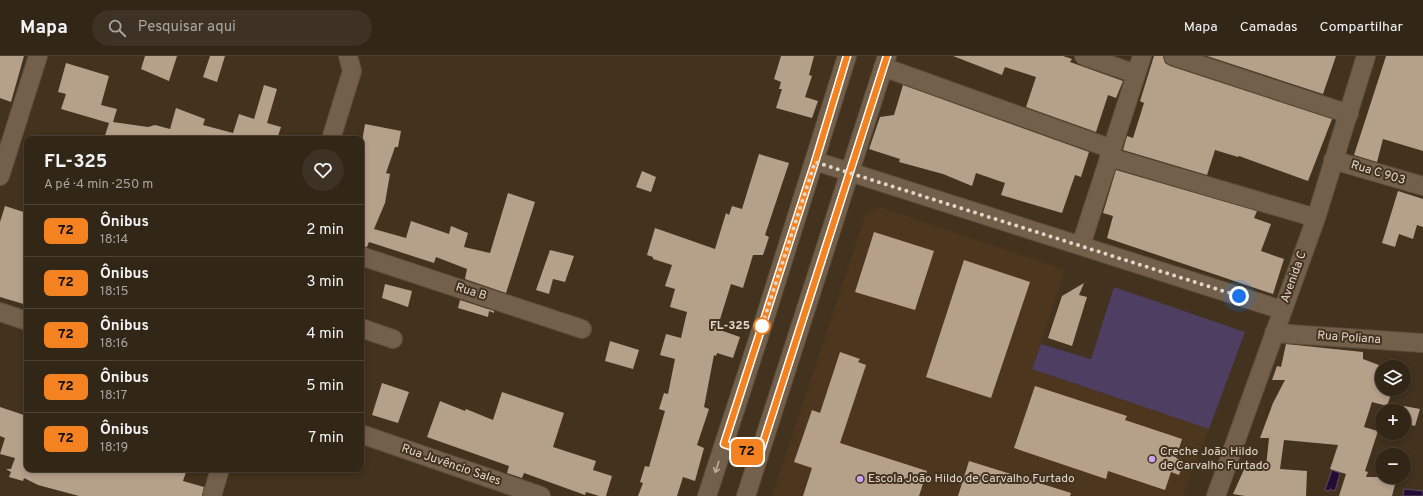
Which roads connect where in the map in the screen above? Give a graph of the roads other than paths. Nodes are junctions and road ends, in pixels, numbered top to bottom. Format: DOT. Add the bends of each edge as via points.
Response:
graph roads {
  1 [pos="38,56"];
  2 [pos="349,56"];
  3 [pos="847,56"];
  4 [pos="1084,56"];
  5 [pos="1142,56"];
  6 [pos="1173,56"];
  7 [pos="1366,56"];
  8 [pos="885,62"];
  9 [pos="1136,74"];
  10 [pos="1348,114"];
  11 [pos="332,136"];
  12 [pos="13,140"];
  13 [pos="1111,153"];
  14 [pos="1333,160"];
  15 [pos="815,162"];
  16 [pos="849,171"];
  17 [pos="0,176"];
  18 [pos="1423,186"];
  19 [pos="1316,218"];
  20 [pos="1081,245"];
  21 [pos="364,257"];
  22 [pos="1282,310"];
  23 [pos="0,312"];
  24 [pos="24,320"];
  25 [pos="364,329"];
  26 [pos="582,329"];
  27 [pos="1274,332"];
  28 [pos="392,339"];
  29 [pos="1423,343"];
  30 [pos="364,435"];
  31 [pos="724,444"];
  32 [pos="759,456"];
  33 [pos="219,472"];
  34 [pos="212,496"];
  35 [pos="541,496"];
  36 [pos="707,496"];
  37 [pos="746,496"];
  38 [pos="1216,496"];
  1 -- 12 [label="street"];
  2 -- 11 [label="street" via="352,71"];
  3 -- 15 [label="street"];
  4 -- 9 [label="street"];
  5 -- 9 [label="street"];
  6 -- 10 [label="street"];
  7 -- 10 [label="street, Avenida C"];
  8 -- 13 [label="street"];
  8 -- 16 [label="street"];
  9 -- 13 [label="street"];
  10 -- 14 [label="street, Avenida C"];
  12 -- 17 [label="street"];
  13 -- 19 [label="street"];
  13 -- 20 [label="street"];
  14 -- 18 [label="street, Rua C 903"];
  14 -- 19 [label="street, Avenida C"];
  15 -- 16 [label="street"];
  15 -- 31 [label="street"];
  16 -- 20 [label="street"];
  16 -- 32 [label="street"];
  19 -- 22 [label="street, Avenida C"];
  20 -- 22 [label="street"];
  21 -- 26 [label="street, Rua B"];
  22 -- 27 [label="street, Avenida C"];
  23 -- 24 [label="street"];
  25 -- 28 [label="street"];
  27 -- 29 [label="street, Rua Poliana"];
  27 -- 38 [label="street, Avenida C"];
  30 -- 35 [label="street, Rua Juvêncio Sales"];
  31 -- 32 [label="street"];
  31 -- 36 [label="street, one-way"];
  32 -- 37 [label="street"];
  33 -- 34 [label="street"];
}
